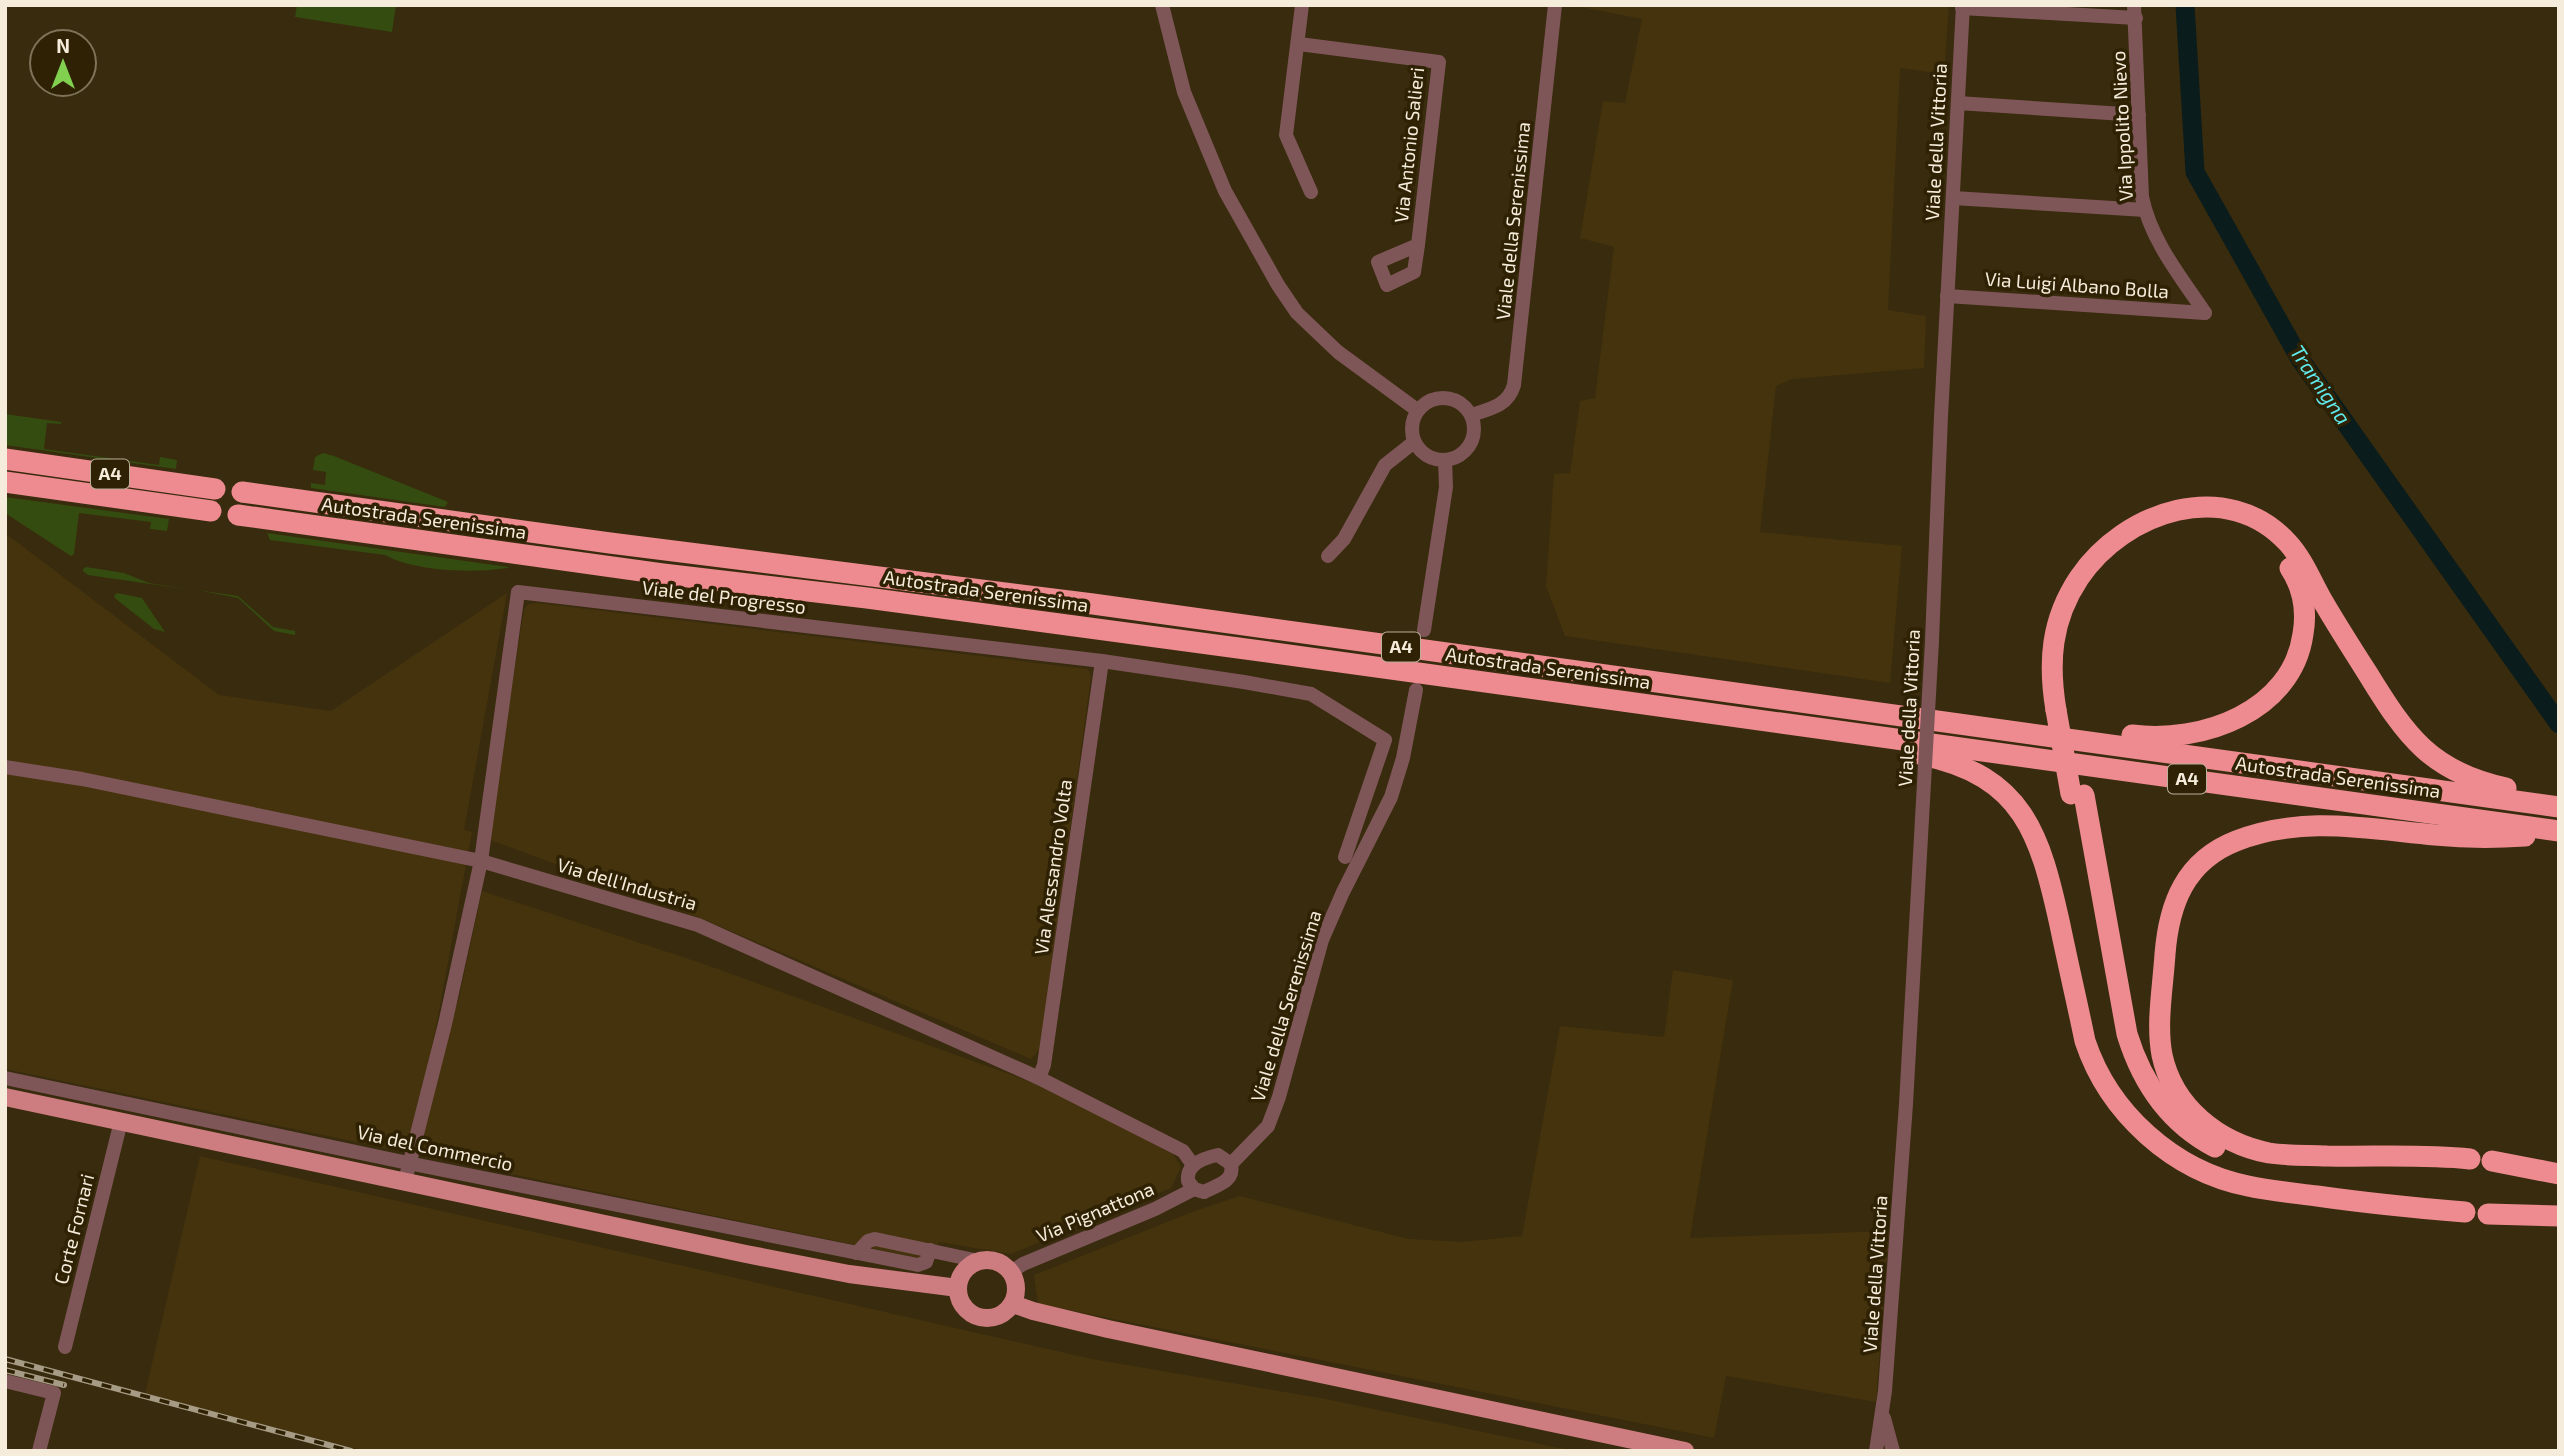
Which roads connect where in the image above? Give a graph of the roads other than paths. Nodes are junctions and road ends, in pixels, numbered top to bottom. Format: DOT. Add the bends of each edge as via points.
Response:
graph roads {
  1 [pos="1162,5"];
  2 [pos="1302,5"];
  3 [pos="1555,5"];
  4 [pos="1963,7"];
  5 [pos="2135,12"];
  6 [pos="1299,44"];
  7 [pos="1958,103"];
  8 [pos="2139,115"];
  9 [pos="1311,192"];
  10 [pos="1953,198"];
  11 [pos="2145,210"];
  12 [pos="1418,245"];
  13 [pos="1947,296"];
  14 [pos="2205,313"];
  15 [pos="1417,410"];
  16 [pos="1471,415"];
  17 [pos="1414,442"];
  18 [pos="5,459"];
  19 [pos="1445,460"];
  20 [pos="5,482"];
  21 [pos="215,489"];
  22 [pos="242,492"];
  23 [pos="211,511"];
  24 [pos="239,515"];
  25 [pos="1328,556"];
  26 [pos="1424,630"];
  27 [pos="1102,661"];
  28 [pos="1416,690"];
  29 [pos="2063,711"];
  30 [pos="1815,728"];
  31 [pos="2031,734"];
  32 [pos="5,767"];
  33 [pos="2078,794"];
  34 [pos="2559,804"];
  35 [pos="2559,833"];
  36 [pos="1345,857"];
  37 [pos="481,861"];
  38 [pos="5,1078"];
  39 [pos="1039,1078"];
  40 [pos="5,1097"];
  41 [pos="121,1121"];
  42 [pos="2493,1161"];
  43 [pos="1231,1164"];
  44 [pos="1193,1165"];
  45 [pos="406,1172"];
  46 [pos="2559,1174"];
  47 [pos="1194,1189"];
  48 [pos="2427,1209"];
  49 [pos="2465,1212"];
  50 [pos="2488,1214"];
  51 [pos="2559,1216"];
  52 [pos="979,1261"];
  53 [pos="1011,1272"];
  54 [pos="958,1288"];
  55 [pos="1013,1304"];
  56 [pos="65,1348"];
  57 [pos="5,1381"];
  58 [pos="1883,1413"];
  59 [pos="39,1451"];
  60 [pos="1685,1451"];
  61 [pos="1876,1451"];
  62 [pos="1893,1451"];
  1 -- 15 [label="street" via="1184,92 1225,191 1278,285 1297,313 1338,352"];
  2 -- 6 [label="street"];
  3 -- 16 [label="street, Viale della Serenissima" via="1513,389 1504,402"];
  4 -- 5 [label="street"];
  4 -- 7 [label="street, Viale della Vittoria"];
  5 -- 8 [label="street, Via Ippolito Nievo"];
  6 -- 9 [label="street" via="1286,135"];
  6 -- 12 [label="street, Via Antonio Salieri" via="1439,62"];
  7 -- 8 [label="street"];
  7 -- 10 [label="street, Viale della Vittoria"];
  8 -- 11 [label="street, Via Ippolito Nievo"];
  10 -- 11 [label="street"];
  10 -- 13 [label="street, Viale della Vittoria"];
  11 -- 14 [label="street, Via Ippolito Nievo" via="2162,247"];
  13 -- 14 [label="street, Via Luigi Albano Bolla"];
  13 -- 58 [label="street, Viale della Vittoria, bridge" via="1906,1118"];
  15 -- 16 [label="street" via="1435,398 1446,397"];
  15 -- 17 [label="street" via="1412,420"];
  16 -- 19 [label="street" via="1474,435 1470,444 1464,452"];
  17 -- 19 [label="street" via="1427,456"];
  17 -- 25 [label="street" via="1385,465 1345,539"];
  18 -- 21 [label="highway, A4"];
  19 -- 26 [label="street" via="1446,487"];
  20 -- 23 [label="highway, A4"];
  22 -- 31 [label="highway, Autostrada Serenissima / A4"];
  24 -- 30 [label="highway, Autostrada Serenissima / A4"];
  27 -- 36 [label="street, Viale del Progresso" via="1311,694 1385,740"];
  27 -- 37 [label="street, Viale del Progresso" via="519,592"];
  27 -- 39 [label="street, Via Alessandro Volta"];
  28 -- 43 [label="street, Viale della Serenissima" via="1391,797 1322,940 1268,1126"];
  29 -- 31 [label="highway" via="2070,624 2099,572 2136,541 2168,525 2216,520 2255,534 2285,560 2304,605 2301,652 2283,683 2263,704 2216,726 2166,737 2085,731"];
  29 -- 33 [label="highway"];
  29 -- 34 [label="highway" via="2052,683 2052,647 2057,621 2080,576 2107,546 2142,522 2181,509 2216,507 2259,520 2290,545 2390,711 2429,754 2476,780"];
  30 -- 35 [label="highway, Autostrada Serenissima / A4"];
  30 -- 48 [label="highway" via="1953,762 1993,784 2016,806 2034,833 2049,873 2091,1060 2110,1093 2157,1144 2196,1167 2246,1186"];
  31 -- 34 [label="highway, Autostrada Serenissima / A4"];
  32 -- 37 [label="street, Via dell'Industria"];
  33 -- 35 [label="highway" via="2127,1034 2142,1074 2165,1108 2212,1145 2235,1156 2296,1165 2466,1158 2267,1153 2221,1136 2203,1123 2178,1093 2162,1054 2168,924 2185,882 2233,842 2283,828 2327,824 2465,837"];
  33 -- 48 [label="highway" via="2119,1054 2130,1081 2158,1121 2201,1154 2241,1170"];
  37 -- 39 [label="street, Via dell'Industria" via="698,925"];
  37 -- 45 [label="street, Viale del Progresso"];
  38 -- 45 [label="street, Via del Commercio"];
  39 -- 44 [label="street, Via dell'Industria" via="1183,1152"];
  40 -- 41 [label="main road"];
  41 -- 45 [label="main road"];
  41 -- 56 [label="street, Corte Fornari"];
  42 -- 46 [label="highway"];
  43 -- 44 [label="street" via="1218,1156"];
  43 -- 47 [label="street" via="1227,1181 1203,1192"];
  44 -- 47 [label="street" via="1188,1181"];
  45 -- 52 [label="street, Via del Commercio" via="918,1265 926,1262 930,1250"];
  45 -- 54 [label="main road" via="849,1274"];
  47 -- 53 [label="street, Via Pignattona"];
  48 -- 49 [label="highway"];
  50 -- 51 [label="highway"];
  52 -- 53 [label="main road" via="993,1260"];
  52 -- 54 [label="main road" via="964,1271"];
  53 -- 55 [label="main road" via="1017,1291"];
  54 -- 55 [label="main road" via="965,1308 983,1318 997,1317"];
  55 -- 60 [label="main road" via="1108,1329"];
  57 -- 59 [label="street" via="54,1393"];
  58 -- 61 [label="street, Viale della Vittoria"];
  58 -- 62 [label="street, Viale della Vittoria"];
}
